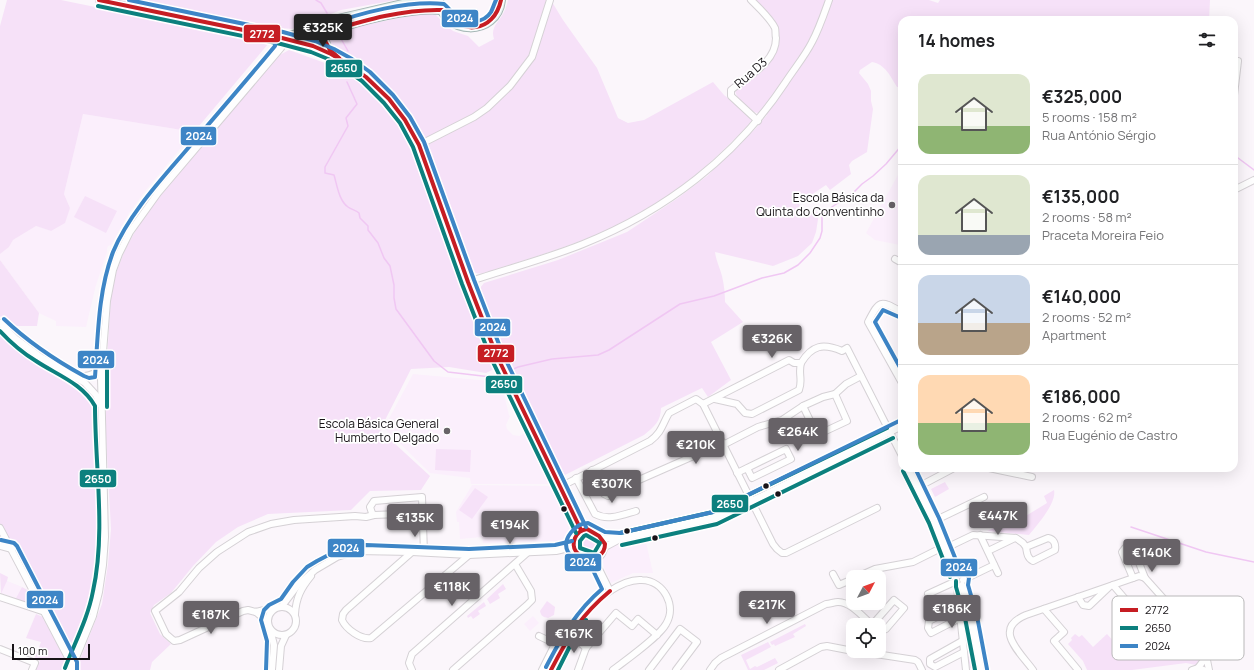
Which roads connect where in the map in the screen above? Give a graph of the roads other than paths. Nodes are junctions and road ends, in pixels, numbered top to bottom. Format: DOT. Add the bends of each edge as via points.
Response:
graph roads {
  1 [pos="99,0"];
  2 [pos="420,0"];
  3 [pos="439,0"];
  4 [pos="550,0"];
  5 [pos="751,0"];
  6 [pos="829,0"];
  7 [pos="502,1"];
  8 [pos="442,10"];
  9 [pos="315,29"];
  10 [pos="329,31"];
  11 [pos="282,38"];
  12 [pos="307,44"];
  13 [pos="332,54"];
  14 [pos="758,121"];
  15 [pos="419,145"];
  16 [pos="1254,180"];
  17 [pos="1238,188"];
  18 [pos="895,259"];
  19 [pos="898,261"];
  20 [pos="468,282"];
  21 [pos="898,310"];
  22 [pos="0,323"];
  23 [pos="801,363"];
  24 [pos="101,370"];
  25 [pos="861,376"];
  26 [pos="898,376"];
  27 [pos="74,377"];
  28 [pos="101,382"];
  29 [pos="85,383"];
  30 [pos="835,394"];
  31 [pos="715,399"];
  32 [pos="101,404"];
  33 [pos="703,404"];
  34 [pos="803,406"];
  35 [pos="898,428"];
  36 [pos="890,433"];
  37 [pos="723,444"];
  38 [pos="898,448"];
  39 [pos="747,468"];
  40 [pos="592,470"];
  41 [pos="910,472"];
  42 [pos="946,472"];
  43 [pos="1008,472"];
  44 [pos="737,473"];
  45 [pos="1032,477"];
  46 [pos="576,478"];
  47 [pos="560,487"];
  48 [pos="918,487"];
  49 [pos="984,497"];
  50 [pos="751,501"];
  51 [pos="370,507"];
  52 [pos="877,508"];
  53 [pos="636,511"];
  54 [pos="423,513"];
  55 [pos="374,515"];
  56 [pos="354,516"];
  57 [pos="934,521"];
  58 [pos="0,528"];
  59 [pos="581,530"];
  60 [pos="980,535"];
  61 [pos="603,538"];
  62 [pos="1016,538"];
  63 [pos="620,539"];
  64 [pos="0,546"];
  65 [pos="572,547"];
  66 [pos="605,547"];
  67 [pos="945,547"];
  68 [pos="1026,547"];
  69 [pos="12,549"];
  70 [pos="988,551"];
  71 [pos="412,552"];
  72 [pos="424,552"];
  73 [pos="527,553"];
  74 [pos="469,556"];
  75 [pos="594,559"];
  76 [pos="515,564"];
  77 [pos="994,565"];
  78 [pos="320,566"];
  79 [pos="873,570"];
  80 [pos="998,573"];
  81 [pos="833,574"];
  82 [pos="1133,578"];
  83 [pos="1145,578"];
  84 [pos="846,582"];
  85 [pos="958,584"];
  86 [pos="1112,585"];
  87 [pos="610,591"];
  88 [pos="928,594"];
  89 [pos="1122,596"];
  90 [pos="1161,596"];
  91 [pos="0,597"];
  92 [pos="1078,597"];
  93 [pos="280,606"];
  94 [pos="959,606"];
  95 [pos="1044,609"];
  96 [pos="44,612"];
  97 [pos="256,612"];
  98 [pos="295,614"];
  99 [pos="864,618"];
  100 [pos="878,618"];
  101 [pos="960,618"];
  102 [pos="269,627"];
  103 [pos="886,629"];
  104 [pos="286,635"];
  105 [pos="657,635"];
  106 [pos="539,636"];
  107 [pos="568,637"];
  108 [pos="962,641"];
  109 [pos="555,644"];
  110 [pos="562,648"];
  111 [pos="586,648"];
  112 [pos="0,649"];
  113 [pos="846,649"];
  114 [pos="964,652"];
  115 [pos="886,656"];
  116 [pos="1204,660"];
  117 [pos="1208,660"];
  118 [pos="71,668"];
  119 [pos="1032,669"];
  120 [pos="1198,669"];
  121 [pos="32,670"];
  122 [pos="272,670"];
  123 [pos="279,670"];
  124 [pos="412,670"];
  125 [pos="453,670"];
  126 [pos="542,670"];
  127 [pos="551,670"];
  128 [pos="578,670"];
  129 [pos="613,670"];
  130 [pos="649,670"];
  131 [pos="676,670"];
  132 [pos="710,670"];
  133 [pos="779,670"];
  134 [pos="922,670"];
  135 [pos="966,670"];
  136 [pos="981,670"];
  137 [pos="1078,670"];
  138 [pos="1209,670"];
  1 -- 11 [label="street"];
  2 -- 9 [label="main road" via="338,19"];
  3 -- 8 [label="main road"];
  4 -- 15 [label="street" via="532,57 510,86 488,108"];
  5 -- 14 [label="street, Rua D3" via="775,29 776,46 757,70 731,90 731,96"];
  6 -- 14 [label="street" via="812,42"];
  7 -- 8 [label="main road" via="491,21 478,27 457,25 448,19"];
  8 -- 10 [label="main road" via="429,9 395,14"];
  9 -- 11 [label="main road"];
  9 -- 12 [label="main road"];
  10 -- 12 [label="main road"];
  10 -- 13 [label="main road" via="324,39"];
  11 -- 12 [label="street"];
  11 -- 24 [label="street" via="281,48 158,193 130,232 119,254 109,286"];
  12 -- 13 [label="street"];
  13 -- 15 [label="street" via="375,85 394,105"];
  14 -- 20 [label="street" via="694,182 634,221 582,244"];
  15 -- 20 [label="street"];
  16 -- 17 [label="street"];
  18 -- 19 [label="street"];
  20 -- 47 [label="street" via="496,354"];
  21 -- 26 [label="street" via="886,303 880,303 868,322"];
  22 -- 27 [label="street" via="27,348"];
  23 -- 25 [label="street" via="815,348 825,346 842,351 847,348"];
  23 -- 31 [label="street" via="789,360"];
  23 -- 31 [label="street" via="798,371 801,384 799,390 752,414 745,413 737,404"];
  24 -- 27 [label="street" via="92,375"];
  24 -- 28 [label="street"];
  25 -- 30 [label="street"];
  25 -- 36 [label="street"];
  27 -- 29 [label="street"];
  28 -- 29 [label="street"];
  28 -- 32 [label="street"];
  29 -- 32 [label="street"];
  30 -- 34 [label="street"];
  30 -- 34 [label="street" via="847,421 817,435"];
  31 -- 33 [label="street"];
  32 -- 118 [label="street" via="105,537 103,565 93,616"];
  33 -- 37 [label="street"];
  33 -- 40 [label="street" via="696,399 669,413 663,428 650,441"];
  34 -- 37 [label="street" via="782,420 758,427"];
  35 -- 36 [label="street"];
  36 -- 38 [label="street"];
  36 -- 50 [label="street"];
  37 -- 40 [label="street" via="623,487 608,496 604,494"];
  37 -- 44 [label="street"];
  39 -- 39 [label="street" via="752,478 791,459 786,449"];
  39 -- 44 [label="street"];
  40 -- 46 [label="street"];
  41 -- 48 [label="street"];
  42 -- 48 [label="street"];
  43 -- 45 [label="street"];
  44 -- 50 [label="street"];
  46 -- 47 [label="street"];
  46 -- 53 [label="street" via="595,514 611,518"];
  47 -- 59 [label="street"];
  48 -- 57 [label="street"];
  49 -- 57 [label="street"];
  50 -- 52 [label="street" via="773,544 782,553"];
  50 -- 63 [label="street" via="715,518"];
  51 -- 54 [label="street" via="374,501 422,497"];
  51 -- 55 [label="street"];
  51 -- 56 [label="street" via="362,514"];
  54 -- 55 [label="street"];
  54 -- 72 [label="street"];
  55 -- 56 [label="street" via="366,518"];
  56 -- 97 [label="street" via="294,520 248,532 217,552 178,592 155,611 171,640 180,640 243,611"];
  57 -- 67 [label="street"];
  58 -- 69 [label="street"];
  59 -- 61 [label="street" via="587,529"];
  59 -- 65 [label="street"];
  60 -- 62 [label="street"];
  60 -- 67 [label="street" via="973,535"];
  60 -- 70 [label="street"];
  61 -- 63 [label="street"];
  61 -- 66 [label="street"];
  62 -- 68 [label="street"];
  62 -- 70 [label="street"];
  63 -- 66 [label="street"];
  64 -- 69 [label="street"];
  65 -- 73 [label="street" via="556,552"];
  65 -- 75 [label="street" via="585,558"];
  66 -- 75 [label="street"];
  67 -- 79 [label="street" via="913,562"];
  67 -- 85 [label="street" via="956,575 960,576"];
  68 -- 68 [label="street" via="1033,561 1052,552 1056,546 1053,540 1048,538"];
  69 -- 96 [label="street"];
  70 -- 77 [label="street"];
  71 -- 72 [label="street"];
  71 -- 74 [label="street" via="346,610 342,620 344,625 364,638 371,638"];
  71 -- 78 [label="street" via="357,551"];
  72 -- 74 [label="street"];
  73 -- 74 [label="street"];
  73 -- 76 [label="street"];
  75 -- 87 [label="street"];
  76 -- 124 [label="street" via="412,654 409,664"];
  76 -- 125 [label="street" via="531,591 532,600"];
  77 -- 80 [label="street"];
  77 -- 85 [label="street"];
  78 -- 93 [label="street" via="304,579"];
  78 -- 98 [label="street" via="300,590"];
  81 -- 84 [label="street" via="839,585"];
  82 -- 83 [label="street"];
  82 -- 83 [label="street" via="1122,552 1130,547 1134,550"];
  82 -- 86 [label="street"];
  83 -- 90 [label="street"];
  85 -- 88 [label="street"];
  85 -- 94 [label="street"];
  85 -- 136 [label="street" via="971,617"];
  86 -- 89 [label="street"];
  86 -- 92 [label="street"];
  86 -- 92 [label="street" via="1089,606 1083,605"];
  87 -- 105 [label="street" via="628,582 641,580 659,586 668,598 670,613 665,626"];
  87 -- 107 [label="street" via="584,613"];
  91 -- 96 [label="street"];
  92 -- 95 [label="street"];
  93 -- 97 [label="street"];
  93 -- 98 [label="street" via="290,608"];
  93 -- 102 [label="street" via="273,609 268,616"];
  94 -- 101 [label="street"];
  94 -- 101 [label="street" via="928,621 928,628 931,632"];
  95 -- 119 [label="street" via="1020,618 1010,631 1014,646"];
  95 -- 137 [label="street" via="1064,632 1054,641"];
  96 -- 118 [label="street"];
  97 -- 102 [label="street"];
  98 -- 104 [label="street" via="296,626"];
  99 -- 132 [label="street" via="849,605 837,602 826,604 721,658"];
  100 -- 103 [label="street" via="894,600 904,608"];
  101 -- 108 [label="street"];
  102 -- 104 [label="street" via="278,634"];
  102 -- 122 [label="street" via="274,645"];
  104 -- 123 [label="street" via="281,646"];
  105 -- 111 [label="street" via="638,619 632,626 616,613"];
  105 -- 129 [label="street"];
  106 -- 109 [label="street"];
  107 -- 110 [label="street"];
  107 -- 111 [label="street" via="576,639"];
  108 -- 114 [label="street"];
  108 -- 114 [label="street" via="934,655 930,659 930,664 935,667"];
  109 -- 110 [label="street"];
  109 -- 126 [label="street"];
  110 -- 127 [label="street"];
  111 -- 128 [label="street"];
  112 -- 121 [label="street" via="35,663"];
  113 -- 133 [label="street" via="821,647"];
  114 -- 135 [label="street"];
  115 -- 134 [label="street" via="915,660"];
  116 -- 120 [label="street"];
  117 -- 138 [label="street"];
  130 -- 131 [label="street" via="680,629 697,642"];
}
